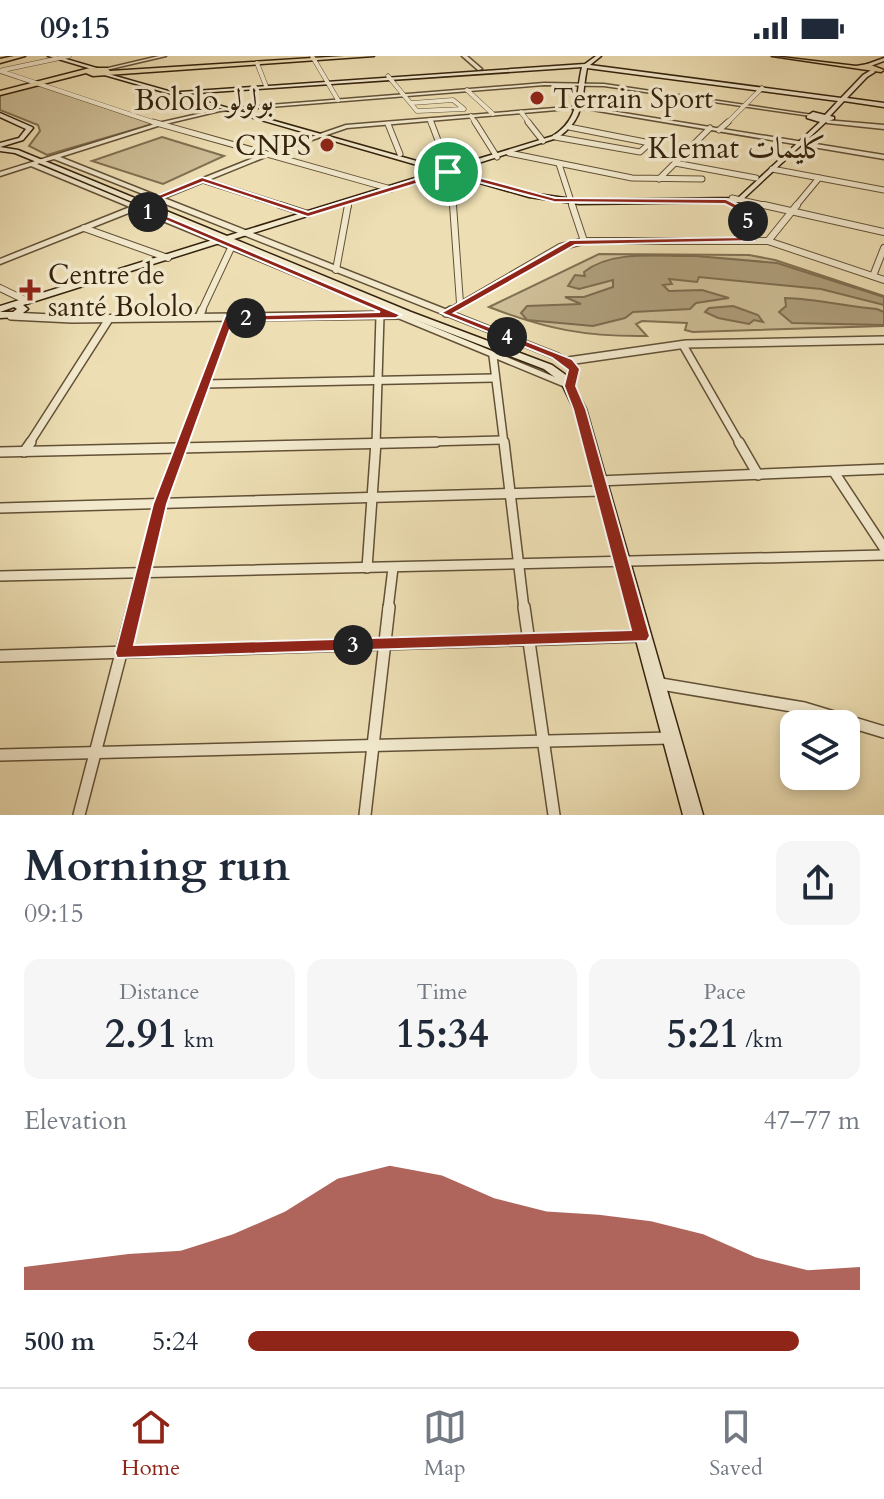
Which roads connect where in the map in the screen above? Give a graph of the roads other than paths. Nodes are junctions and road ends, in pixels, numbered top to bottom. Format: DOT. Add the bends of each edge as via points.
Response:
graph roads {
  1 [pos="22,56"];
  2 [pos="50,56"];
  3 [pos="69,56"];
  4 [pos="164,56"];
  5 [pos="355,56"];
  6 [pos="371,56"];
  7 [pos="464,56"];
  8 [pos="599,56"];
  9 [pos="775,56"];
  10 [pos="783,56"];
  11 [pos="58,58"];
  12 [pos="313,58"];
  13 [pos="0,61"];
  14 [pos="257,63"];
  15 [pos="585,65"];
  16 [pos="862,67"];
  17 [pos="881,67"];
  18 [pos="480,69"];
  19 [pos="0,71"];
  20 [pos="99,71"];
  21 [pos="132,72"];
  22 [pos="123,75"];
  23 [pos="388,76"];
  24 [pos="326,81"];
  25 [pos="38,83"];
  26 [pos="582,83"];
  27 [pos="266,86"];
  28 [pos="762,88"];
  29 [pos="467,90"];
  30 [pos="170,91"];
  31 [pos="0,93"];
  32 [pos="406,95"];
  33 [pos="839,99"];
  34 [pos="338,100"];
  35 [pos="412,103"];
  36 [pos="884,105"];
  37 [pos="744,106"];
  38 [pos="580,107"];
  39 [pos="232,108"];
  40 [pos="521,112"];
  41 [pos="493,114"];
  42 [pos="0,115"];
  43 [pos="471,116"];
  44 [pos="820,118"];
  45 [pos="430,120"];
  46 [pos="160,124"];
  47 [pos="388,124"];
  48 [pos="569,127"];
  49 [pos="884,127"];
  50 [pos="710,128"];
  51 [pos="719,130"];
  52 [pos="322,134"];
  53 [pos="555,137"];
  54 [pos="21,139"];
  55 [pos="543,141"];
  56 [pos="796,143"];
  57 [pos="0,147"];
  58 [pos="509,153"];
  59 [pos="270,154"];
  60 [pos="400,154"];
  61 [pos="497,157"];
  62 [pos="884,157"];
  63 [pos="43,160"];
  64 [pos="675,163"];
  65 [pos="559,164"];
  66 [pos="772,169"];
  67 [pos="450,171"];
  68 [pos="0,174"];
  69 [pos="756,178"];
  70 [pos="819,178"];
  71 [pos="658,179"];
  72 [pos="702,179"];
  73 [pos="202,180"];
  74 [pos="391,189"];
  75 [pos="884,190"];
  76 [pos="155,199"];
  77 [pos="569,200"];
  78 [pos="349,202"];
  79 [pos="738,202"];
  80 [pos="138,205"];
  81 [pos="794,210"];
  82 [pos="308,214"];
  83 [pos="84,228"];
  84 [pos="884,232"];
  85 [pos="751,239"];
  86 [pos="234,240"];
  87 [pos="584,241"];
  88 [pos="768,241"];
  89 [pos="884,248"];
  90 [pos="168,258"];
  91 [pos="0,262"];
  92 [pos="336,270"];
  93 [pos="873,276"];
  94 [pos="884,280"];
  95 [pos="0,288"];
  96 [pos="460,303"];
  97 [pos="21,306"];
  98 [pos="394,313"];
  99 [pos="446,313"];
  100 [pos="2,315"];
  101 [pos="200,315"];
  102 [pos="229,318"];
  103 [pos="109,319"];
  104 [pos="884,340"];
  105 [pos="683,345"];
  106 [pos="493,356"];
  107 [pos="568,361"];
  108 [pos="536,362"];
  109 [pos="494,378"];
  110 [pos="380,380"];
  111 [pos="204,384"];
  112 [pos="570,386"];
  113 [pos="502,440"];
  114 [pos="375,441"];
  115 [pos="179,448"];
  116 [pos="0,452"];
  117 [pos="24,452"];
  118 [pos="884,469"];
  119 [pos="834,472"];
  120 [pos="758,475"];
  121 [pos="599,486"];
  122 [pos="510,495"];
  123 [pos="371,500"];
  124 [pos="160,504"];
  125 [pos="0,508"];
  126 [pos="884,548"];
  127 [pos="884,555"];
  128 [pos="620,561"];
  129 [pos="519,564"];
  130 [pos="367,568"];
  131 [pos="393,568"];
  132 [pos="141,573"];
  133 [pos="0,576"];
  134 [pos="641,636"];
  135 [pos="528,640"];
  136 [pos="386,643"];
  137 [pos="123,653"];
  138 [pos="0,656"];
  139 [pos="654,683"];
  140 [pos="884,732"];
  141 [pos="671,738"];
  142 [pos="543,741"];
  143 [pos="373,745"];
  144 [pos="97,753"];
  145 [pos="0,755"];
  146 [pos="79,815"];
  147 [pos="365,815"];
  148 [pos="554,815"];
  149 [pos="693,815"];
  1 -- 13 [label="main road"];
  2 -- 11 [label="main road"];
  3 -- 11 [label="street"];
  4 -- 20 [label="street"];
  5 -- 12 [label="main road"];
  6 -- 12 [label="main road"];
  7 -- 18 [label="street"];
  8 -- 15 [label="main road"];
  9 -- 16 [label="main road"];
  10 -- 16 [label="main road"];
  11 -- 19 [label="street"];
  11 -- 20 [label="main road"];
  12 -- 14 [label="main road"];
  12 -- 24 [label="street"];
  14 -- 20 [label="main road"];
  14 -- 21 [label="main road"];
  14 -- 27 [label="street"];
  15 -- 18 [label="main road"];
  15 -- 26 [label="main road"];
  15 -- 28 [label="main road"];
  16 -- 17 [label="main road"];
  16 -- 33 [label="main road"];
  17 -- 33 [label="main road"];
  18 -- 23 [label="main road"];
  19 -- 25 [label="street"];
  20 -- 21 [label="main road"];
  20 -- 22 [label="main road"];
  20 -- 25 [label="main road"];
  20 -- 30 [label="main road"];
  21 -- 22 [label="main road"];
  22 -- 30 [label="main road"];
  23 -- 24 [label="main road"];
  23 -- 32 [label="street"];
  24 -- 27 [label="main road"];
  24 -- 34 [label="street"];
  25 -- 31 [label="main road"];
  25 -- 46 [label="street"];
  26 -- 29 [label="street"];
  26 -- 37 [label="street"];
  26 -- 38 [label="main road"];
  27 -- 30 [label="main road"];
  28 -- 33 [label="main road"];
  28 -- 37 [label="street"];
  29 -- 32 [label="street"];
  29 -- 41 [label="street"];
  30 -- 39 [label="main road"];
  32 -- 34 [label="street"];
  32 -- 35 [label="street"];
  33 -- 36 [label="main road"];
  33 -- 44 [label="main road"];
  34 -- 39 [label="street"];
  35 -- 35 [label="street" via="453,100 464,109 423,112"];
  37 -- 44 [label="street"];
  37 -- 51 [label="street"];
  38 -- 40 [label="street"];
  38 -- 48 [label="main road"];
  38 -- 50 [label="street"];
  39 -- 46 [label="street"];
  39 -- 52 [label="main road"];
  40 -- 41 [label="street"];
  40 -- 55 [label="street"];
  41 -- 43 [label="street"];
  42 -- 54 [label="main road" via="28,126 29,133"];
  43 -- 45 [label="street"];
  43 -- 61 [label="street"];
  44 -- 49 [label="street"];
  44 -- 56 [label="main road"];
  45 -- 47 [label="street"];
  45 -- 67 [label="street"];
  46 -- 59 [label="street"];
  46 -- 63 [label="street"];
  47 -- 52 [label="street"];
  47 -- 60 [label="street"];
  48 -- 53 [label="main road"];
  48 -- 53 [label="street" via="650,143 640,152"];
  50 -- 51 [label="street"];
  50 -- 64 [label="street"];
  51 -- 56 [label="street"];
  52 -- 59 [label="street"];
  52 -- 60 [label="main road"];
  52 -- 67 [label="main road"];
  53 -- 55 [label="main road"];
  54 -- 57 [label="main road"];
  54 -- 63 [label="main road" via="20,145"];
  55 -- 58 [label="main road"];
  56 -- 62 [label="street"];
  56 -- 66 [label="main road"];
  56 -- 69 [label="main road"];
  57 -- 63 [label="main road"];
  58 -- 61 [label="main road"];
  58 -- 65 [label="street"];
  59 -- 73 [label="street"];
  59 -- 74 [label="street"];
  60 -- 67 [label="main road"];
  61 -- 67 [label="main road"];
  63 -- 68 [label="street"];
  63 -- 76 [label="main road"];
  63 -- 80 [label="main road"];
  64 -- 69 [label="street"];
  64 -- 71 [label="street"];
  65 -- 71 [label="street"];
  65 -- 77 [label="street"];
  66 -- 70 [label="street"];
  66 -- 79 [label="main road"];
  67 -- 74 [label="main road"];
  67 -- 77 [label="main road" via="529,195"];
  67 -- 96 [label="street"];
  69 -- 79 [label="main road"];
  70 -- 75 [label="street"];
  70 -- 81 [label="street"];
  71 -- 72 [label="street"];
  73 -- 76 [label="street"];
  73 -- 82 [label="street"];
  74 -- 78 [label="main road"];
  76 -- 80 [label="street"];
  76 -- 86 [label="main road"];
  77 -- 79 [label="main road"];
  77 -- 87 [label="street"];
  78 -- 82 [label="main road"];
  78 -- 92 [label="street"];
  79 -- 81 [label="street"];
  79 -- 85 [label="street"];
  80 -- 83 [label="street"];
  80 -- 86 [label="main road"];
  81 -- 84 [label="street"];
  81 -- 88 [label="street"];
  82 -- 86 [label="main road"];
  83 -- 90 [label="street"];
  83 -- 91 [label="street"];
  85 -- 87 [label="street"];
  85 -- 88 [label="street"];
  86 -- 90 [label="main road"];
  86 -- 92 [label="street"];
  86 -- 98 [label="main road"];
  86 -- 101 [label="street"];
  86 -- 108 [label="main road"];
  87 -- 96 [label="street" via="560,247"];
  88 -- 93 [label="street"];
  89 -- 93 [label="street"];
  90 -- 97 [label="main road"];
  92 -- 99 [label="street"];
  93 -- 94 [label="street"];
  95 -- 97 [label="street"];
  96 -- 99 [label="street"];
  97 -- 100 [label="main road"];
  97 -- 101 [label="street" via="53,316"];
  98 -- 101 [label="street"];
  98 -- 102 [label="street"];
  98 -- 106 [label="street"];
  98 -- 108 [label="main road"];
  98 -- 110 [label="street"];
  99 -- 107 [label="street"];
  100 -- 103 [label="street"];
  102 -- 103 [label="street"];
  102 -- 111 [label="street"];
  103 -- 117 [label="street"];
  104 -- 105 [label="street"];
  105 -- 107 [label="street"];
  105 -- 120 [label="street"];
  106 -- 109 [label="street"];
  106 -- 112 [label="street"];
  107 -- 112 [label="street" via="574,369"];
  108 -- 112 [label="main road"];
  109 -- 110 [label="street"];
  109 -- 113 [label="street"];
  110 -- 111 [label="street"];
  110 -- 114 [label="street"];
  111 -- 115 [label="street"];
  112 -- 121 [label="main road"];
  113 -- 114 [label="street"];
  113 -- 122 [label="street"];
  114 -- 115 [label="street"];
  114 -- 123 [label="street"];
  115 -- 117 [label="street"];
  115 -- 124 [label="street"];
  116 -- 117 [label="street"];
  118 -- 119 [label="street"];
  119 -- 120 [label="street"];
  119 -- 126 [label="street"];
  120 -- 121 [label="street"];
  121 -- 122 [label="street"];
  121 -- 128 [label="main road"];
  122 -- 123 [label="street"];
  122 -- 129 [label="street"];
  123 -- 124 [label="street"];
  123 -- 130 [label="street"];
  124 -- 125 [label="street"];
  124 -- 132 [label="street"];
  127 -- 128 [label="street"];
  128 -- 129 [label="street"];
  128 -- 134 [label="main road"];
  129 -- 131 [label="street"];
  129 -- 135 [label="street"];
  130 -- 131 [label="street"];
  130 -- 132 [label="street"];
  131 -- 136 [label="street"];
  132 -- 133 [label="street"];
  132 -- 137 [label="street"];
  134 -- 135 [label="street"];
  134 -- 139 [label="main road"];
  135 -- 136 [label="street"];
  135 -- 142 [label="street"];
  136 -- 137 [label="street"];
  136 -- 143 [label="street"];
  137 -- 138 [label="street"];
  137 -- 144 [label="street"];
  139 -- 140 [label="street" via="789,705"];
  139 -- 141 [label="main road"];
  141 -- 142 [label="street"];
  141 -- 149 [label="main road"];
  142 -- 143 [label="street"];
  142 -- 148 [label="street"];
  143 -- 144 [label="street"];
  143 -- 147 [label="street"];
  144 -- 145 [label="street"];
  144 -- 146 [label="street"];
}
